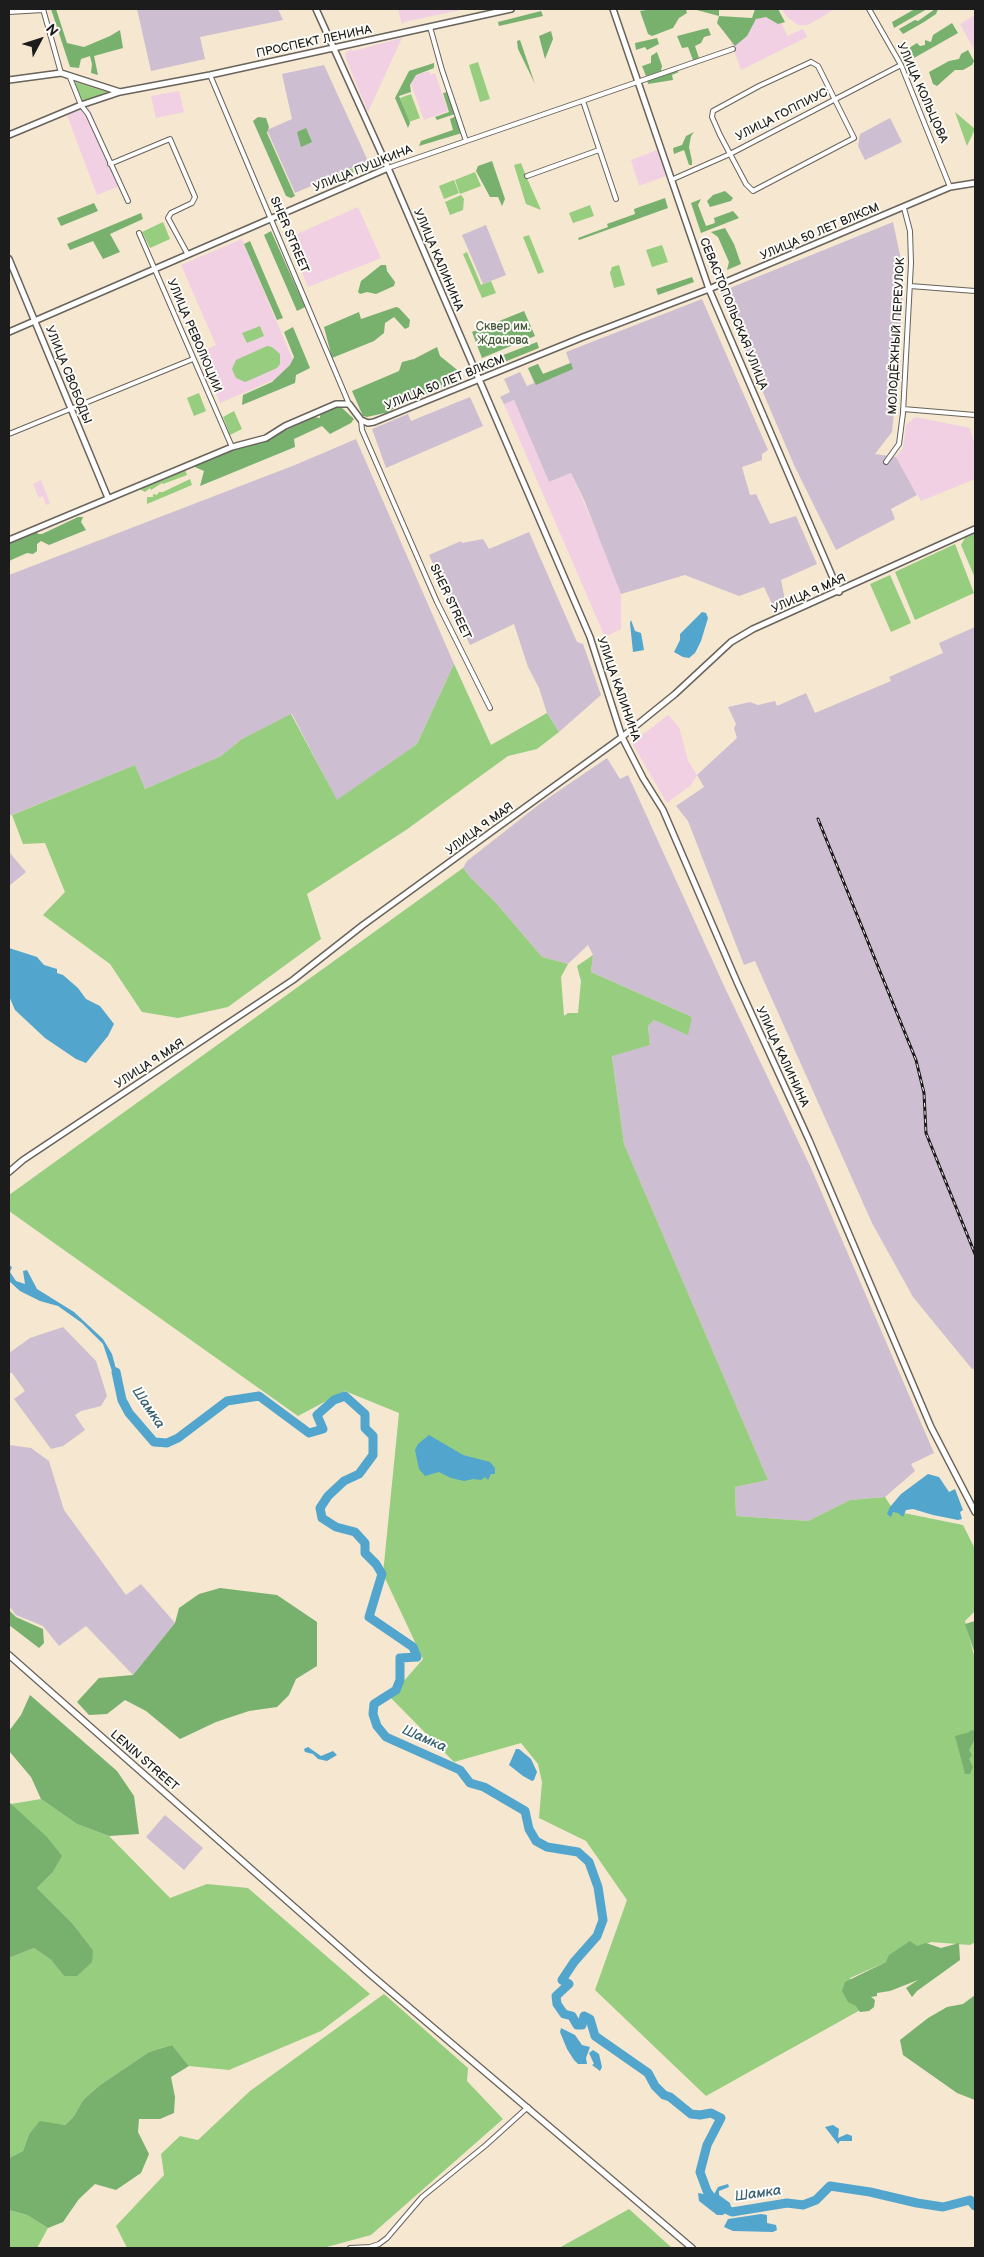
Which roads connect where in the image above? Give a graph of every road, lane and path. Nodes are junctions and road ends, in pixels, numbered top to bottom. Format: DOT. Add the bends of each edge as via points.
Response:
graph roads {
  1 [pos="43,9"];
  2 [pos="316,9"];
  3 [pos="511,9"];
  4 [pos="614,9"];
  5 [pos="869,9"];
  6 [pos="9,12"];
  7 [pos="430,27"];
  8 [pos="334,47"];
  9 [pos="734,49"];
  10 [pos="901,65"];
  11 [pos="61,72"];
  12 [pos="69,75"];
  13 [pos="210,75"];
  14 [pos="9,80"];
  15 [pos="638,80"];
  16 [pos="120,92"];
  17 [pos="835,99"];
  18 [pos="582,101"];
  19 [pos="80,105"];
  20 [pos="9,135"];
  21 [pos="466,141"];
  22 [pos="599,150"];
  23 [pos="730,154"];
  24 [pos="110,164"];
  25 [pos="388,168"];
  26 [pos="527,176"];
  27 [pos="671,180"];
  28 [pos="975,183"];
  29 [pos="950,188"];
  30 [pos="616,198"];
  31 [pos="128,201"];
  32 [pos="904,208"];
  33 [pos="270,218"];
  34 [pos="139,233"];
  35 [pos="187,253"];
  36 [pos="9,259"];
  37 [pos="154,267"];
  38 [pos="910,286"];
  39 [pos="709,289"];
  40 [pos="975,292"];
  41 [pos="34,320"];
  42 [pos="9,332"];
  43 [pos="193,359"];
  44 [pos="480,380"];
  45 [pos="349,404"];
  46 [pos="70,408"];
  47 [pos="903,409"];
  48 [pos="975,415"];
  49 [pos="361,420"];
  50 [pos="9,434"];
  51 [pos="232,448"];
  52 [pos="886,462"];
  53 [pos="108,498"];
  54 [pos="975,529"];
  55 [pos="9,540"];
  56 [pos="839,592"];
  57 [pos="490,708"];
  58 [pos="622,737"];
  59 [pos="9,1172"];
  60 [pos="975,1512"];
  61 [pos="9,1655"];
  62 [pos="528,2107"];
  63 [pos="350,2248"];
  64 [pos="692,2248"];
  1 -- 6 [label="street"];
  1 -- 11 [label="street"];
  2 -- 8 [label="street, УЛИЦА КАЛИНИНА"];
  3 -- 7 [label="street, ПРОСПЕКТ ЛЕНИНА"];
  4 -- 15 [label="street, СЕВАСТОПОЛЬСКАЯ УЛИЦА"];
  5 -- 10 [label="street, УЛИЦА КОЛЬЦОВА"];
  7 -- 8 [label="street, ПРОСПЕКТ ЛЕНИНА"];
  7 -- 21 [label="street"];
  8 -- 13 [label="street, ПРОСПЕКТ ЛЕНИНА"];
  8 -- 25 [label="street, УЛИЦА КАЛИНИНА"];
  9 -- 15 [label="street, УЛИЦА ПУШКИНА"];
  10 -- 17 [label="street, УЛИЦА ГОППИУС"];
  10 -- 29 [label="street, УЛИЦА КОЛЬЦОВА"];
  11 -- 12 [label="street"];
  11 -- 14 [label="street"];
  12 -- 16 [label="street"];
  12 -- 19 [label="street"];
  13 -- 16 [label="street, ПРОСПЕКТ ЛЕНИНА"];
  13 -- 33 [label="street, SHER STREET"];
  15 -- 18 [label="street, УЛИЦА ПУШКИНА"];
  15 -- 27 [label="street, СЕВАСТОПОЛЬСКАЯ УЛИЦА"];
  16 -- 19 [label="street, ПРОСПЕКТ ЛЕНИНА"];
  17 -- 23 [label="street, УЛИЦА ГОППИУС"];
  17 -- 23 [label="street" via="854,138 791,172 753,191"];
  17 -- 23 [label="street" via="815,62 759,86 713,112 712,117"];
  18 -- 21 [label="street, УЛИЦА ПУШКИНА"];
  18 -- 22 [label="street"];
  19 -- 20 [label="street, ПРОСПЕКТ ЛЕНИНА"];
  19 -- 24 [label="street" via="88,114"];
  21 -- 25 [label="street, УЛИЦА ПУШКИНА"];
  22 -- 26 [label="street"];
  22 -- 30 [label="street"];
  23 -- 27 [label="street, УЛИЦА ГОППИУС"];
  24 -- 31 [label="street"];
  24 -- 35 [label="street" via="170,139 195,197 192,203 171,213 168,218"];
  25 -- 33 [label="street, УЛИЦА ПУШКИНА"];
  25 -- 44 [label="street, УЛИЦА КАЛИНИНА"];
  27 -- 39 [label="street, СЕВАСТОПОЛЬСКАЯ УЛИЦА"];
  28 -- 29 [label="street, УЛИЦА 50 ЛЕТ ВЛКСМ"];
  29 -- 32 [label="street, УЛИЦА 50 ЛЕТ ВЛКСМ"];
  32 -- 38 [label="street, МОЛОДЁЖНЫЙ ПЕРЕУЛОК" via="910,231"];
  32 -- 39 [label="street, УЛИЦА 50 ЛЕТ ВЛКСМ"];
  33 -- 35 [label="street, УЛИЦА ПУШКИНА"];
  33 -- 45 [label="street, SHER STREET"];
  34 -- 37 [label="street, УЛИЦА РЕВОЛЮЦИИ"];
  35 -- 37 [label="street, УЛИЦА ПУШКИНА"];
  36 -- 41 [label="street, УЛИЦА СВОБОДЫ"];
  37 -- 41 [label="street, УЛИЦА ПУШКИНА"];
  37 -- 43 [label="street, УЛИЦА РЕВОЛЮЦИИ"];
  38 -- 40 [label="street"];
  38 -- 47 [label="street, МОЛОДЁЖНЫЙ ПЕРЕУЛОК"];
  39 -- 44 [label="street, УЛИЦА 50 ЛЕТ ВЛКСМ"];
  39 -- 56 [label="street, СЕВАСТОПОЛЬСКАЯ УЛИЦА"];
  41 -- 42 [label="street, УЛИЦА ПУШКИНА"];
  41 -- 46 [label="street, УЛИЦА СВОБОДЫ"];
  43 -- 46 [label="street"];
  43 -- 51 [label="street, УЛИЦА РЕВОЛЮЦИИ"];
  44 -- 49 [label="street, УЛИЦА 50 ЛЕТ ВЛКСМ" via="374,422"];
  44 -- 58 [label="street, УЛИЦА КАЛИНИНА" via="590,637"];
  45 -- 49 [label="street"];
  45 -- 51 [label="street" via="336,404 266,438"];
  46 -- 50 [label="street"];
  46 -- 53 [label="street, УЛИЦА СВОБОДЫ"];
  47 -- 48 [label="street"];
  47 -- 52 [label="street, МОЛОДЁЖНЫЙ ПЕРЕУЛОК" via="899,444"];
  49 -- 57 [label="street, SHER STREET" via="362,430 437,602"];
  51 -- 53 [label="street"];
  53 -- 55 [label="street"];
  54 -- 56 [label="street, УЛИЦА 9 МАЯ"];
  56 -- 58 [label="street, УЛИЦА 9 МАЯ" via="753,629 731,642"];
  58 -- 59 [label="street, УЛИЦА 9 МАЯ" via="363,925 293,980"];
  58 -- 60 [label="street, УЛИЦА КАЛИНИНА" via="663,810 809,1140 899,1356"];
  61 -- 62 [label="main road, LENIN STREET" via="370,1974"];
  62 -- 63 [label="street" via="422,2197 387,2238 370,2247"];
  62 -- 64 [label="main road, LENIN STREET"];
}
